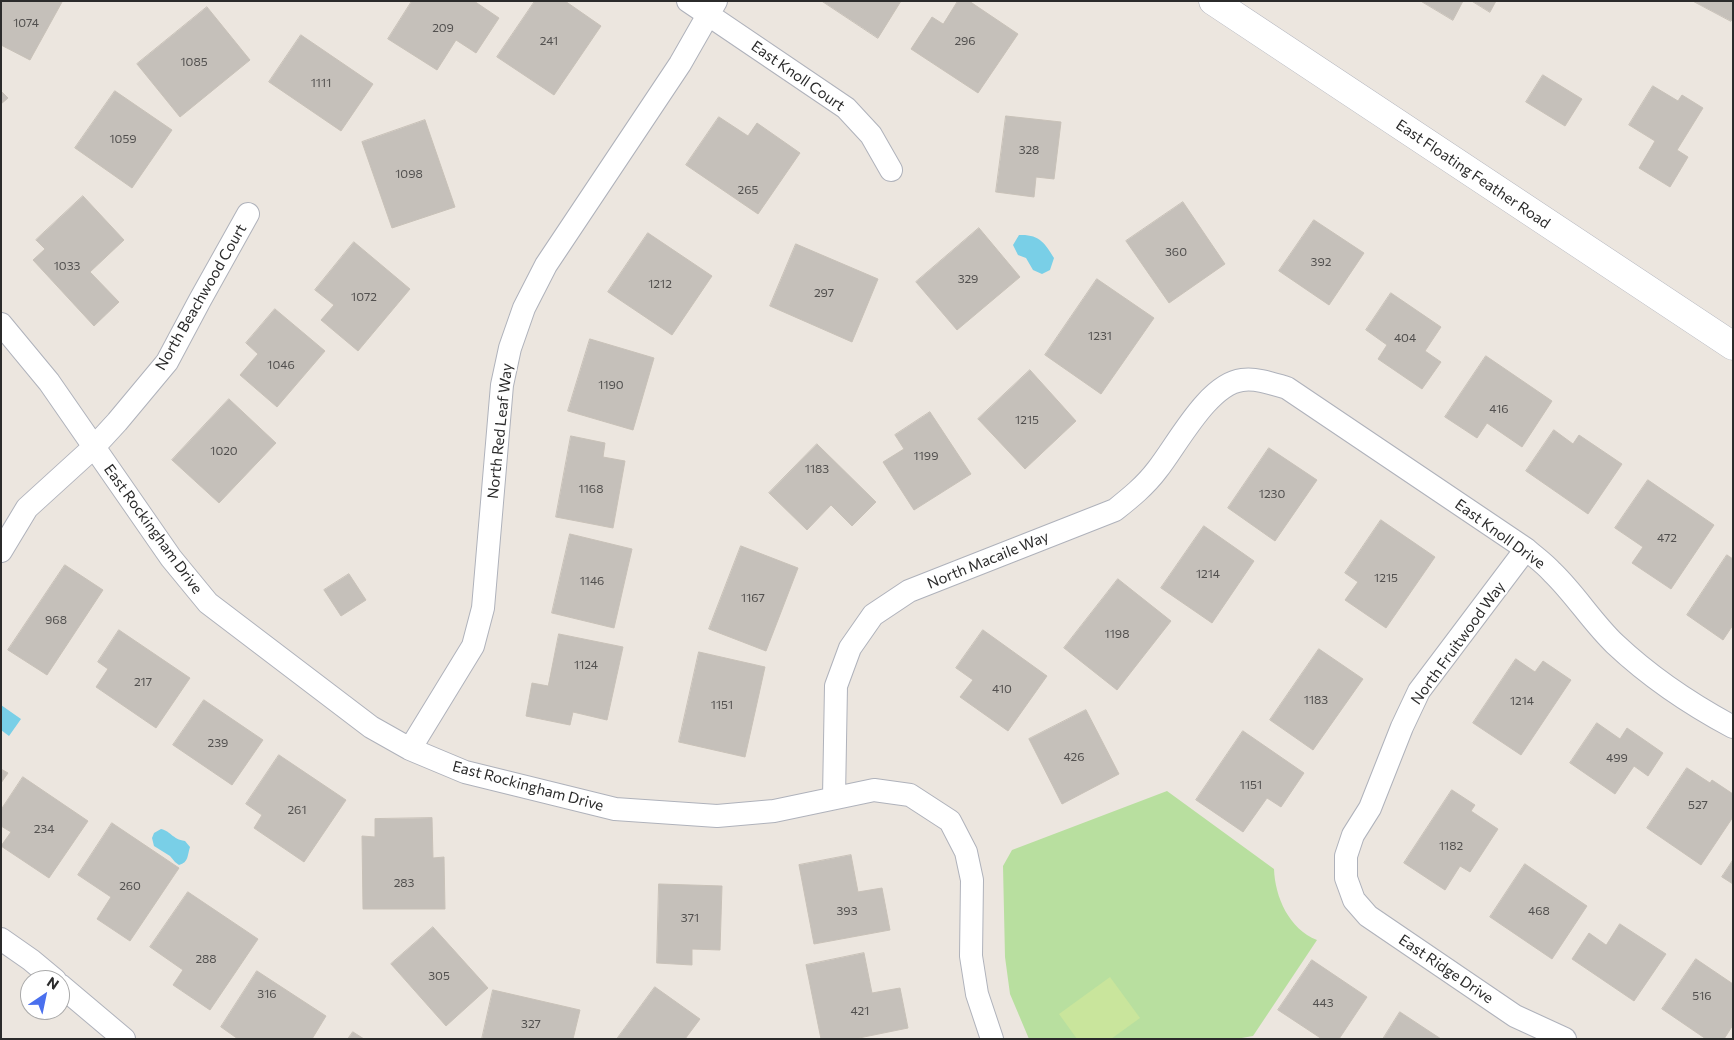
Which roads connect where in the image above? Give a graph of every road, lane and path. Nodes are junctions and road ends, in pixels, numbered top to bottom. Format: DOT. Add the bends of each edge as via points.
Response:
graph roads {
  1 [pos="688,1"];
  2 [pos="1213,1"];
  3 [pos="712,8"];
  4 [pos="891,170"];
  5 [pos="248,214"];
  6 [pos="1,324"];
  7 [pos="1733,346"];
  8 [pos="1242,380"];
  9 [pos="94,447"];
  10 [pos="1526,549"];
  11 [pos="1,551"];
  12 [pos="1733,727"];
  13 [pos="410,749"];
  14 [pos="834,797"];
  15 [pos="1346,878"];
  16 [pos="1,939"];
  17 [pos="42,970"];
  18 [pos="70,993"];
  19 [pos="124,1039"];
  20 [pos="992,1039"];
  21 [pos="1565,1039"];
  1 -- 3 [label="street, East Knoll Court"];
  2 -- 7 [label="main road, East Floating Feather Road"];
  3 -- 4 [label="street, East Knoll Court" via="846,108 871,135"];
  3 -- 13 [label="street, North Red Leaf Way" via="680,64 546,265 524,308 502,385 483,608 474,646"];
  5 -- 9 [label="street, North Beachwood Court" via="167,362"];
  6 -- 9 [label="street, East Rockingham Drive" via="49,382"];
  8 -- 10 [label="street, East Knoll Drive" via="1266,381 1287,388"];
  8 -- 14 [label="street, North Macaile Way" via="1221,389 1206,402 1156,472 1115,510 909,591 873,615 850,648 836,686"];
  9 -- 11 [label="street, North Beachwood Court" via="27,508"];
  9 -- 13 [label="street, East Rockingham Drive" via="171,558 208,603 371,727"];
  10 -- 12 [label="street, East Knoll Drive" via="1552,572 1614,643 1661,683"];
  10 -- 15 [label="street, North Fruitwood Way" via="1419,691 1370,808 1353,835 1346,856"];
  13 -- 14 [label="street, East Rockingham Drive" via="465,772 615,809 717,816 774,811"];
  14 -- 20 [label="street, East Rockingham Drive" via="874,790 910,795 950,821 966,852 972,880 971,956 977,994"];
  15 -- 21 [label="street, East Ridge Drive" via="1354,900 1368,916 1515,1016"];
  16 -- 17 [label="street"];
  18 -- 19 [label="street"];
}
